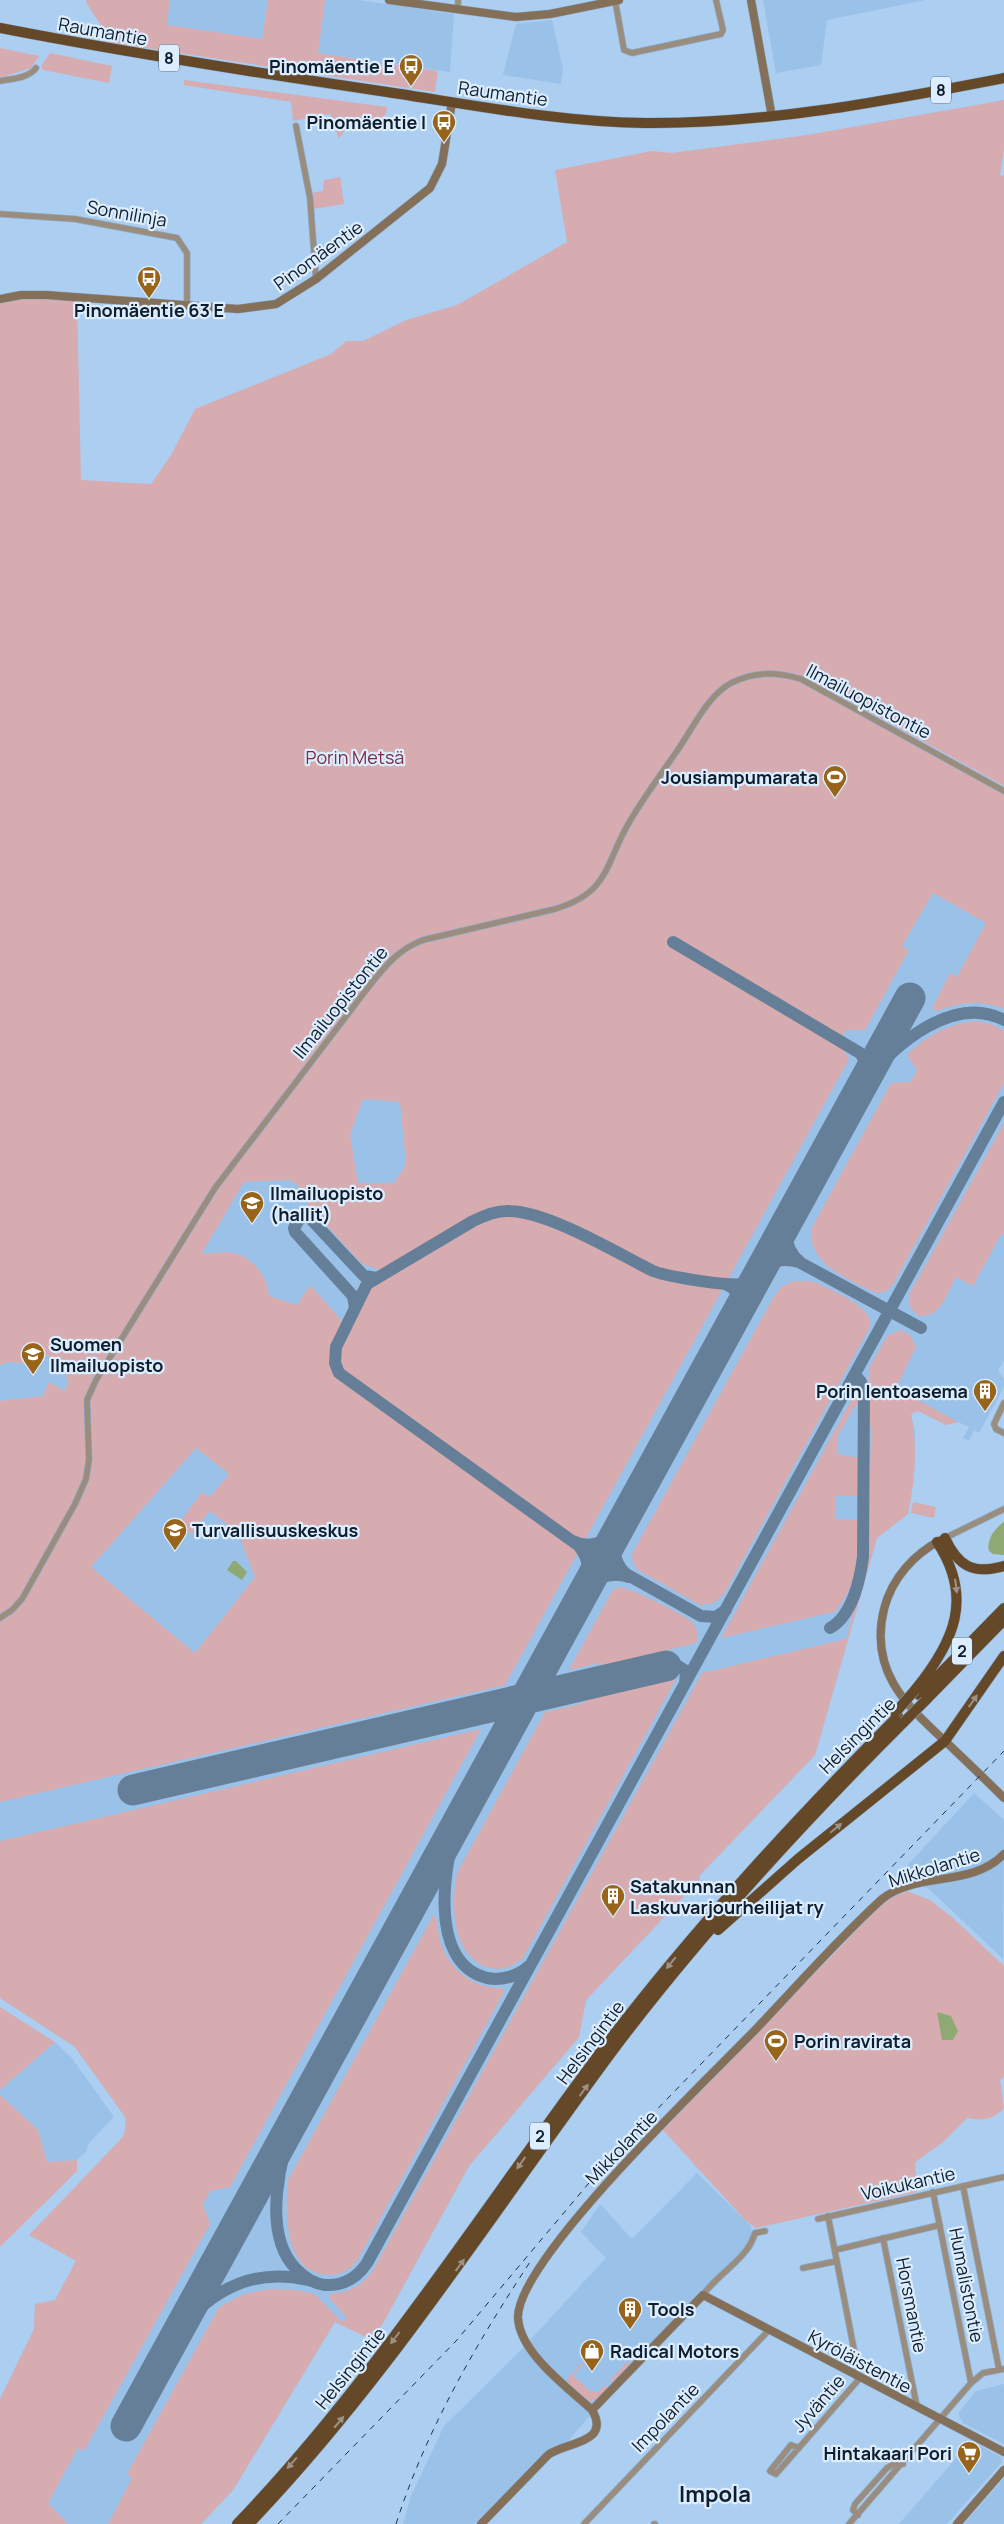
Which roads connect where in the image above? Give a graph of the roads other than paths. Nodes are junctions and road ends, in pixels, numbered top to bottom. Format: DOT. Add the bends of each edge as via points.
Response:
graph roads {
  1 [pos="389,0"];
  2 [pos="458,0"];
  3 [pos="616,0"];
  4 [pos="716,0"];
  5 [pos="751,0"];
  6 [pos="458,10"];
  7 [pos="0,28"];
  8 [pos="36,68"];
  9 [pos="1004,78"];
  10 [pos="0,81"];
  11 [pos="452,102"];
  12 [pos="772,117"];
  13 [pos="296,126"];
  14 [pos="0,214"];
  15 [pos="316,279"];
  16 [pos="0,299"];
  17 [pos="187,306"];
  18 [pos="1004,791"];
  19 [pos="1004,1403"];
  20 [pos="1004,1433"];
  21 [pos="1004,1509"];
  22 [pos="941,1540"];
  23 [pos="1004,1566"];
  24 [pos="1004,1608"];
  25 [pos="0,1618"];
  26 [pos="1004,1620"];
  27 [pos="1004,1656"];
  28 [pos="920,1695"];
  29 [pos="899,1717"];
  30 [pos="944,1741"];
  31 [pos="1004,1798"];
  32 [pos="1004,1854"];
  33 [pos="643,2012"];
  34 [pos="1004,2177"];
  35 [pos="964,2186"];
  36 [pos="934,2192"];
  37 [pos="828,2216"];
  38 [pos="818,2218"];
  39 [pos="940,2225"];
  40 [pos="765,2231"];
  41 [pos="883,2238"];
  42 [pos="835,2250"];
  43 [pos="838,2261"];
  44 [pos="803,2268"];
  45 [pos="703,2295"];
  46 [pos="769,2330"];
  47 [pos="1002,2369"];
  48 [pos="858,2377"];
  49 [pos="971,2383"];
  50 [pos="917,2407"];
  51 [pos="592,2410"];
  52 [pos="941,2419"];
  53 [pos="799,2448"];
  54 [pos="1004,2452"];
  55 [pos="1004,2470"];
  56 [pos="237,2524"];
  57 [pos="249,2524"];
  58 [pos="481,2524"];
  59 [pos="584,2524"];
  60 [pos="849,2524"];
  61 [pos="957,2524"];
  1 -- 6 [label="street"];
  2 -- 6 [label="street"];
  3 -- 4 [label="street" via="624,50 632,53 721,34 723,30"];
  3 -- 6 [label="street" via="550,14 516,17"];
  5 -- 12 [label="street"];
  7 -- 11 [label="highway, Raumantie / 8" via="122,51"];
  8 -- 10 [label="street" via="34,72"];
  9 -- 12 [label="highway, Raumantie / 8" via="878,103"];
  11 -- 12 [label="highway, Raumantie / 8" via="603,121 646,123"];
  11 -- 15 [label="street, Pinomäentie" via="442,164 430,188"];
  13 -- 15 [label="street" via="311,207"];
  14 -- 17 [label="street, Sonnilinja" via="75,219 178,238 187,253"];
  15 -- 17 [label="street, Pinomäentie" via="287,299 265,307"];
  16 -- 17 [label="street, Pinomäentie" via="46,295"];
  18 -- 25 [label="street, Ilmailuopistontie" via="801,679 772,673 752,675 729,684 707,708 629,821 606,872 588,894 555,909 423,940 395,955 215,1188 96,1380 87,1400 89,1460 83,1488 22,1600"];
  19 -- 20 [label="street" via="994,1424"];
  21 -- 22 [label="street"];
  22 -- 23 [label="highway" via="967,1566 988,1570"];
  22 -- 28 [label="highway, one-way" via="953,1572 956,1614 946,1647"];
  22 -- 30 [label="street" via="920,1554 896,1581 884,1609 881,1642 887,1670 898,1691 917,1716"];
  24 -- 28 [label="highway, Helsingintie / 2"];
  26 -- 28 [label="highway, Helsingintie / 2"];
  30 -- 27 [label="highway, one-way"];
  28 -- 29 [label="highway, Helsingintie / 2, bridge"];
  29 -- 33 [label="highway, Helsingintie / 2" via="760,1872"];
  29 -- 56 [label="highway, Helsingintie / 2, one-way" via="772,1846 667,1968 605,2046 397,2336 315,2437"];
  30 -- 31 [label="street"];
  33 -- 30 [label="highway, one-way" via="734,1913"];
  32 -- 51 [label="street, Mikkolantie" via="984,1870 904,1888 882,1899 620,2169 569,2228 526,2292 519,2323 527,2347"];
  57 -- 33 [label="highway, Helsingintie / 2, one-way" via="386,2365"];
  34 -- 35 [label="street, Voikukantie"];
  35 -- 36 [label="street, Voikukantie"];
  35 -- 47 [label="street"];
  36 -- 37 [label="street, Voikukantie"];
  36 -- 39 [label="street, Humalistontie"];
  37 -- 38 [label="street, Voikukantie"];
  37 -- 42 [label="street"];
  39 -- 41 [label="street"];
  39 -- 49 [label="street, Humalistontie"];
  40 -- 45 [label="street" via="755,2233 752,2244"];
  41 -- 42 [label="street"];
  41 -- 50 [label="street, Horsmantie"];
  42 -- 43 [label="street"];
  43 -- 44 [label="street"];
  43 -- 48 [label="street"];
  45 -- 46 [label="street, Kyröläistentie"];
  45 -- 51 [label="street"];
  46 -- 48 [label="street, Kyröläistentie"];
  46 -- 59 [label="street, Impolantie"];
  47 -- 49 [label="street" via="983,2373"];
  48 -- 50 [label="street, Kyröläistentie"];
  48 -- 53 [label="street, Jyväntie"];
  49 -- 52 [label="street"];
  50 -- 52 [label="street, Kyröläistentie"];
  51 -- 58 [label="street" via="596,2425 589,2438 548,2455"];
  52 -- 54 [label="street, Kyröläistentie"];
  52 -- 60 [label="street" via="903,2464 887,2468 853,2510 858,2515"];
  53 -- 53 [label="street, Jyväntie" via="776,2474 770,2471 792,2445"];
  55 -- 61 [label="street"];
}
